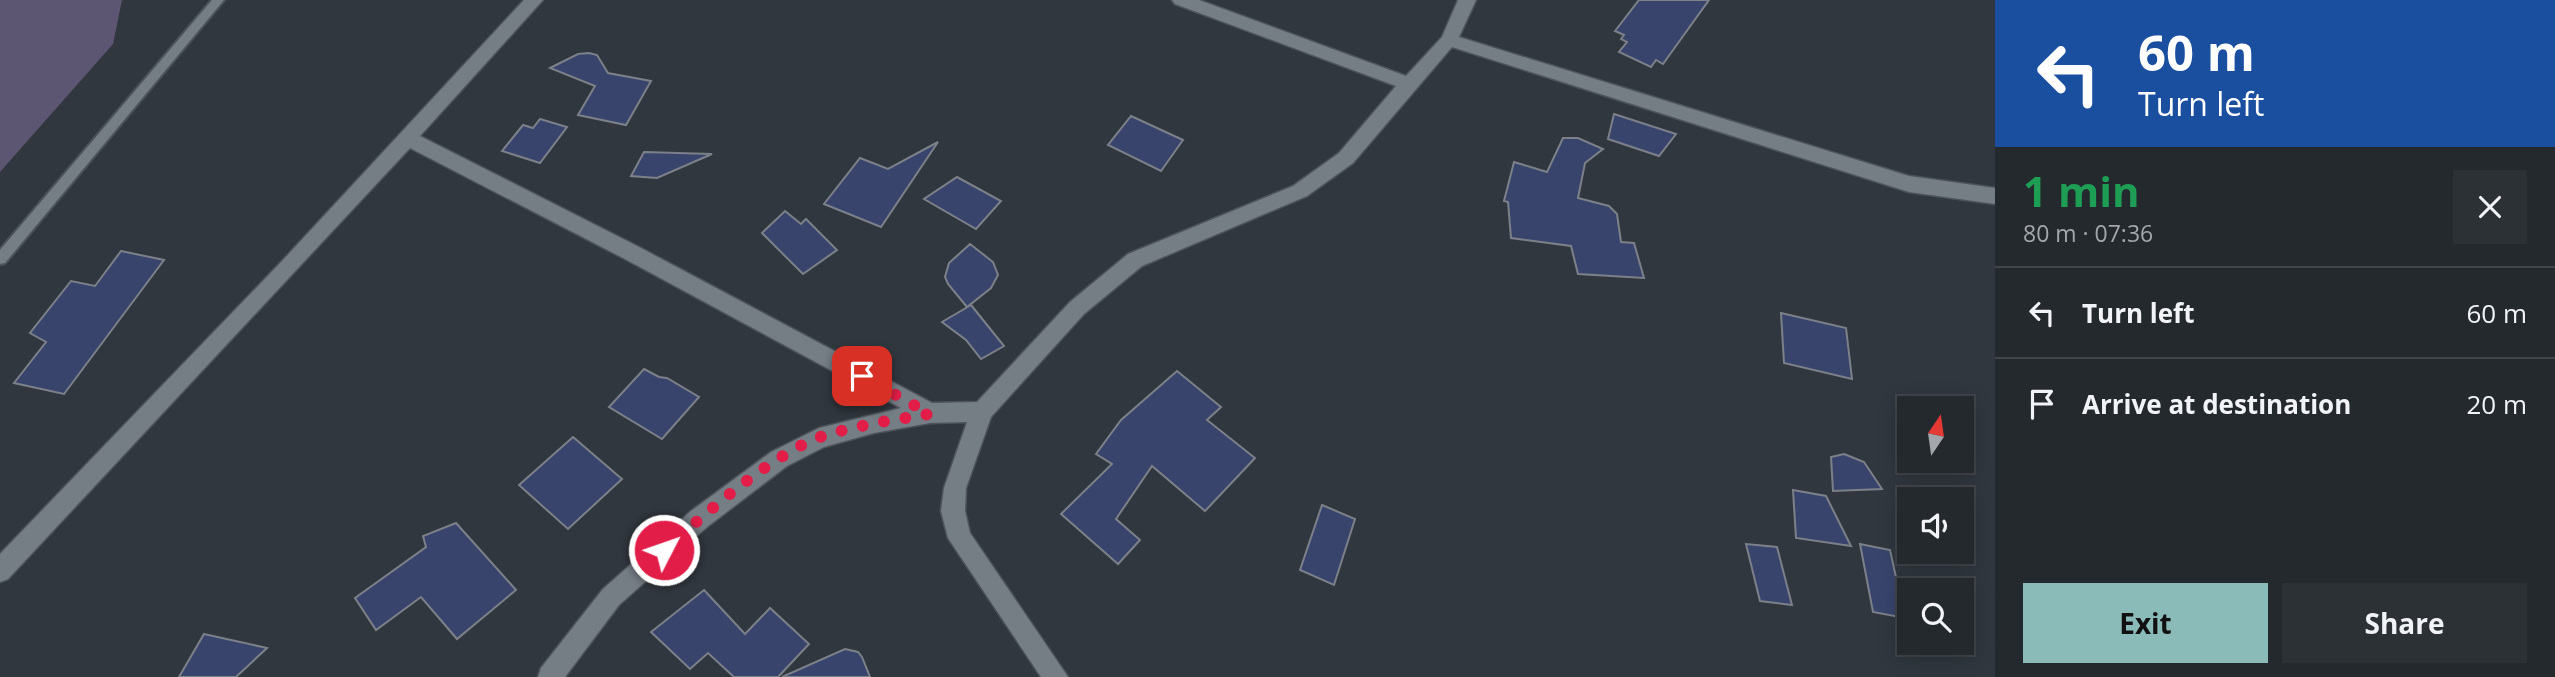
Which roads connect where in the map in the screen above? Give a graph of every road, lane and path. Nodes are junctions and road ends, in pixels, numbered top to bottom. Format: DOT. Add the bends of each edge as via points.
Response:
graph roads {
  1 [pos="218,0"];
  2 [pos="534,0"];
  3 [pos="1181,0"];
  4 [pos="1467,0"];
  5 [pos="1449,40"];
  6 [pos="1409,84"];
  7 [pos="406,137"];
  8 [pos="1995,196"];
  9 [pos="0,259"];
  10 [pos="982,412"];
  11 [pos="930,414"];
  12 [pos="0,571"];
  13 [pos="550,677"];
  14 [pos="1056,677"];
  1 -- 9 [label="lane"];
  2 -- 7 [label="street"];
  3 -- 6 [label="street"];
  4 -- 5 [label="street"];
  5 -- 6 [label="street"];
  5 -- 8 [label="street" via="1909,184"];
  6 -- 10 [label="street" via="1346,158 1300,191 1135,260 1077,308"];
  7 -- 11 [label="street"];
  7 -- 12 [label="street"];
  10 -- 11 [label="street"];
  10 -- 14 [label="street" via="955,488 953,511 960,538"];
  11 -- 13 [label="street" via="819,438 779,458 699,519 611,597"];
}
